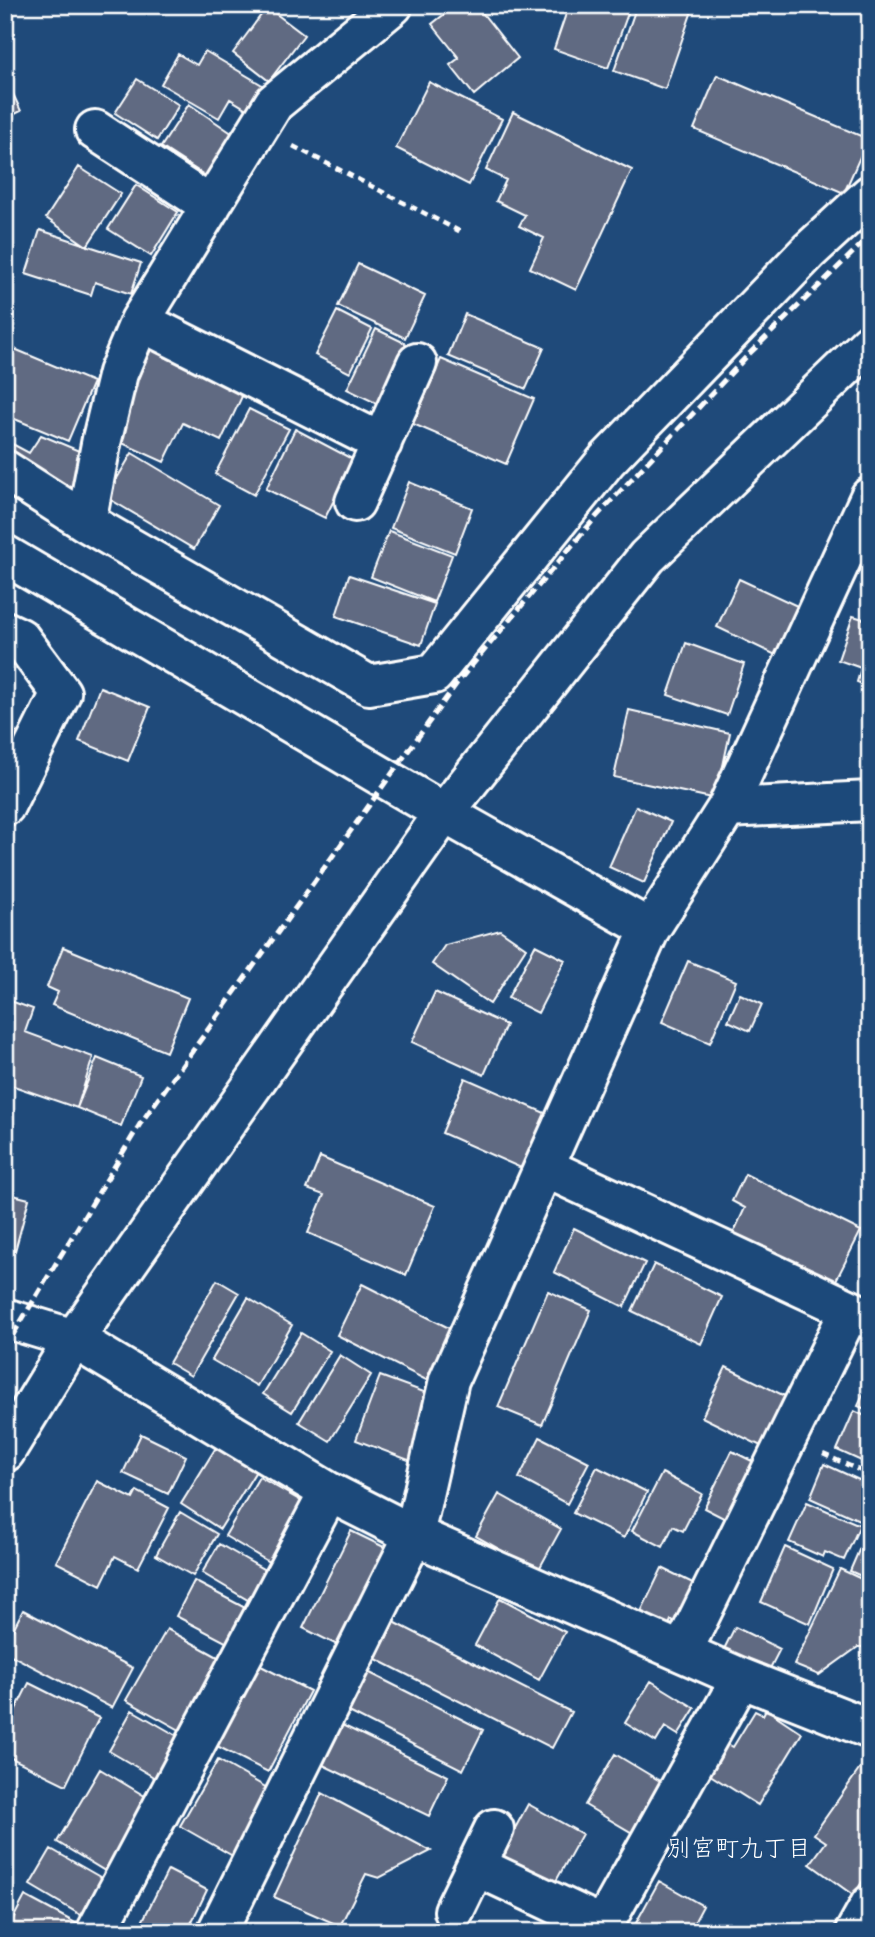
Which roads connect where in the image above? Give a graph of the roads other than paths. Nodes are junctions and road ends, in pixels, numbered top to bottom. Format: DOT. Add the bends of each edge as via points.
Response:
graph roads {
  1 [pos="393,5"];
  2 [pos="96,130"];
  3 [pos="870,195"];
  4 [pos="211,206"];
  5 [pos="140,321"];
  6 [pos="870,343"];
  7 [pos="417,363"];
  8 [pos="382,443"];
  9 [pos="5,470"];
  10 [pos="870,497"];
  11 [pos="355,502"];
  12 [pos="86,522"];
  13 [pos="5,555"];
  14 [pos="5,631"];
  15 [pos="870,801"];
  16 [pos="5,806"];
  17 [pos="727,808"];
  18 [pos="443,813"];
  19 [pos="650,929"];
  20 [pos="544,1167"];
  21 [pos="860,1315"];
  22 [pos="5,1318"];
  23 [pos="74,1339"];
  24 [pos="5,1452"];
  25 [pos="329,1492"];
  26 [pos="414,1535"];
  27 [pos="682,1652"];
  28 [pos="741,1678"];
  29 [pos="870,1729"];
  30 [pos="494,1829"];
  31 [pos="476,1866"];
  32 [pos="870,1905"];
  33 [pos="454,1911"];
  34 [pos="96,1932"];
  35 [pos="217,1932"];
  36 [pos="855,1932"];
  1 -- 4 [label="street" via="274,103"];
  2 -- 4 [label="street"];
  3 -- 12 [label="street" via="809,251 607,460 434,674 369,685"];
  4 -- 5 [label="street"];
  5 -- 8 [label="street"];
  5 -- 12 [label="street" via="118,373"];
  6 -- 18 [label="street" via="647,557"];
  7 -- 8 [label="street"];
  8 -- 11 [label="street"];
  9 -- 12 [label="street"];
  10 -- 17 [label="street"];
  13 -- 18 [label="street"];
  14 -- 16 [label="street" via="20,638 61,693"];
  15 -- 17 [label="street"];
  17 -- 19 [label="street"];
  18 -- 19 [label="street"];
  18 -- 23 [label="street"];
  19 -- 20 [label="street"];
  20 -- 21 [label="street"];
  20 -- 26 [label="street" via="449,1380"];
  21 -- 27 [label="street" via="788,1438"];
  22 -- 23 [label="street"];
  23 -- 24 [label="street"];
  23 -- 25 [label="street"];
  25 -- 26 [label="street"];
  25 -- 34 [label="street"];
  26 -- 27 [label="street"];
  26 -- 35 [label="street"];
  27 -- 28 [label="street"];
  28 -- 29 [label="street"];
  28 -- 31 [label="street" via="603,1926"];
  30 -- 31 [label="street"];
  31 -- 33 [label="street"];
  32 -- 36 [label="street"];
}
